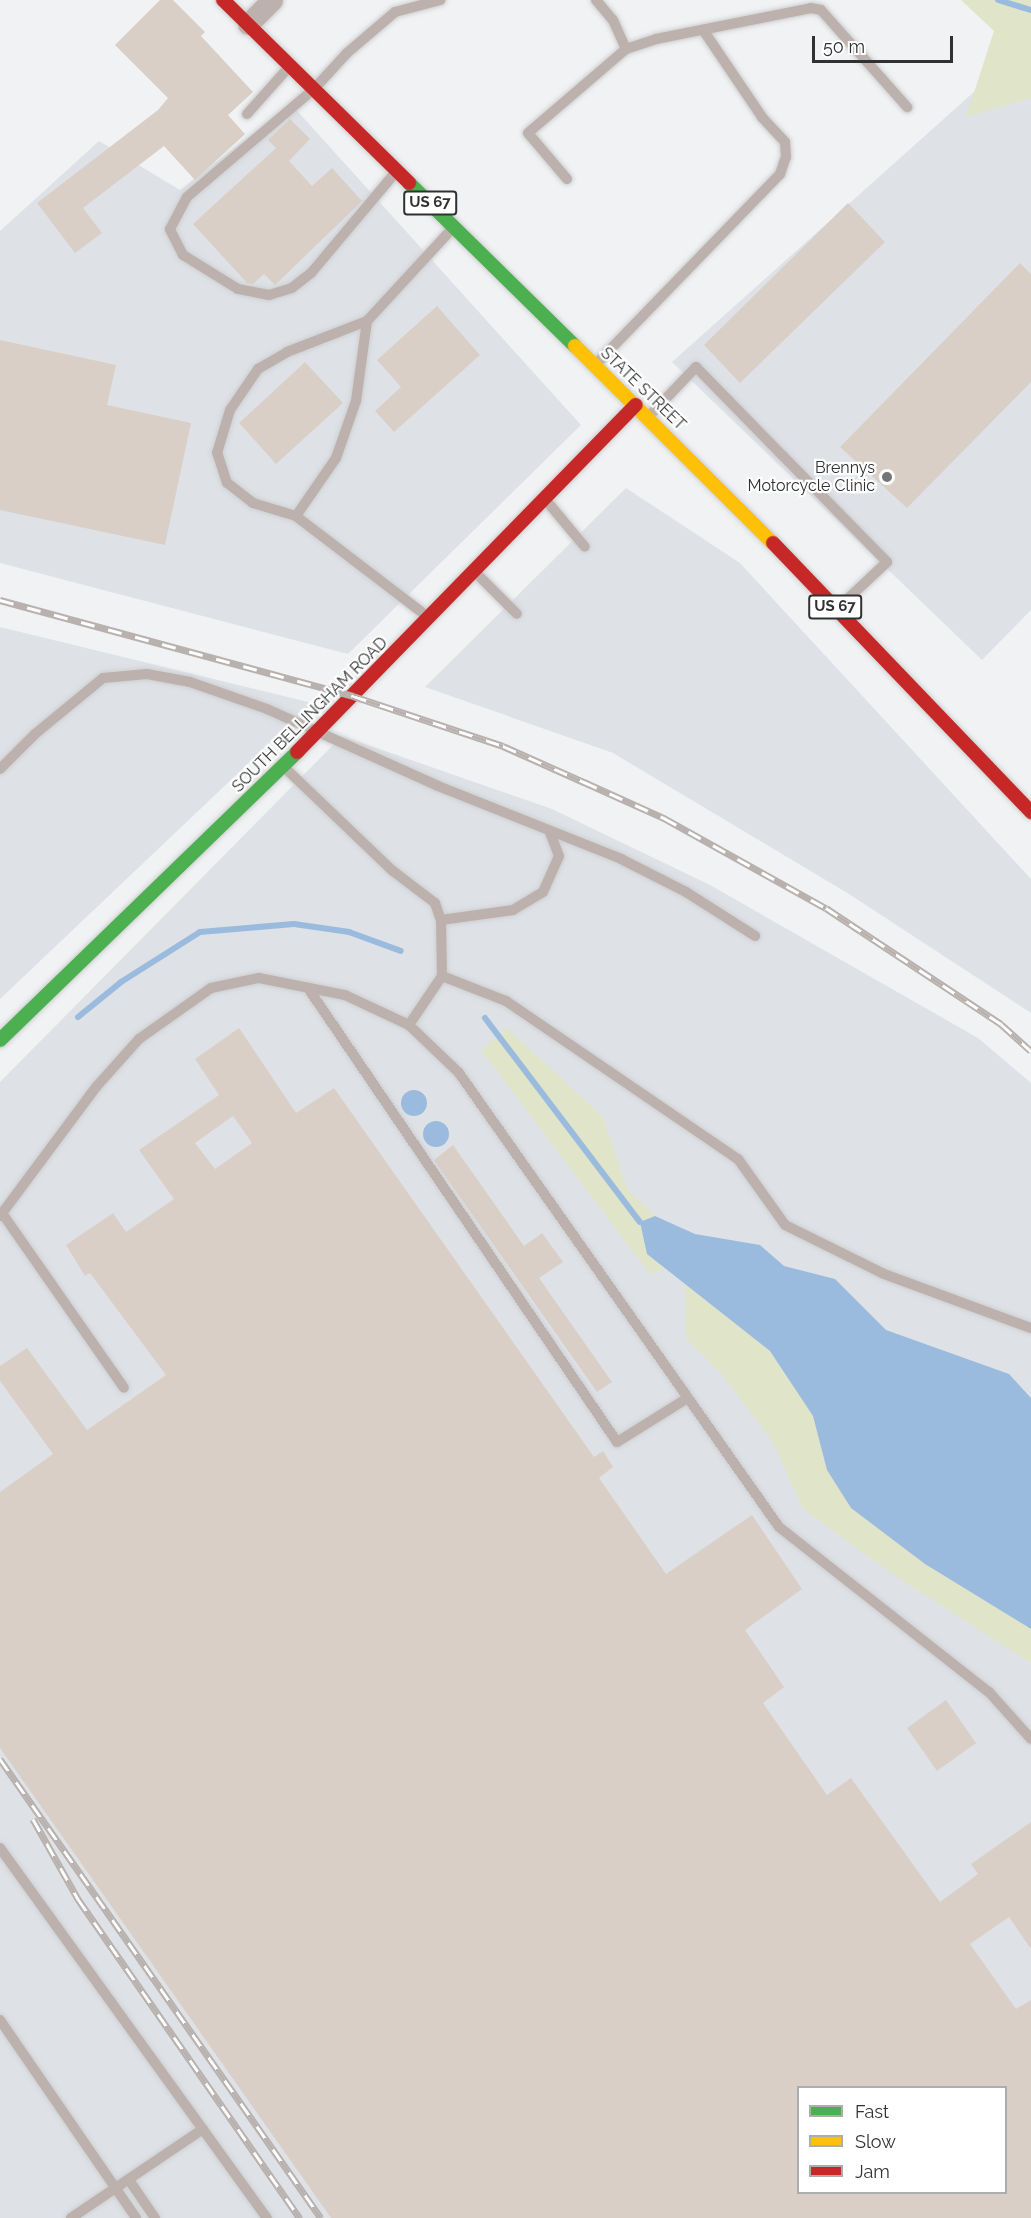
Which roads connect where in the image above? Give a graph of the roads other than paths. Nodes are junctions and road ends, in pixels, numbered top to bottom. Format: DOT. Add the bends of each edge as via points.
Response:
graph roads {
  1 [pos="224,0"];
  2 [pos="272,0"];
  3 [pos="440,0"];
  4 [pos="596,0"];
  5 [pos="248,24"];
  6 [pos="703,30"];
  7 [pos="626,49"];
  8 [pos="290,66"];
  9 [pos="314,89"];
  10 [pos="908,107"];
  11 [pos="247,114"];
  12 [pos="397,170"];
  13 [pos="567,178"];
  14 [pos="454,227"];
  15 [pos="367,321"];
  16 [pos="595,365"];
  17 [pos="636,405"];
  18 [pos="648,417"];
  19 [pos="545,499"];
  20 [pos="296,516"];
  21 [pos="585,547"];
  22 [pos="474,572"];
  23 [pos="837,609"];
  24 [pos="517,614"];
  25 [pos="429,618"];
  26 [pos="318,732"];
  27 [pos="284,766"];
  28 [pos="0,769"];
  29 [pos="1029,805"];
  30 [pos="550,833"];
  31 [pos="441,920"];
  32 [pos="755,936"];
  33 [pos="442,976"];
  34 [pos="308,988"];
  35 [pos="408,1024"];
  36 [pos="0,1040"];
  37 [pos="1,1215"];
  38 [pos="1031,1328"];
  39 [pos="124,1388"];
  40 [pos="686,1399"];
  41 [pos="1031,1739"];
  42 [pos="0,1848"];
  43 [pos="0,2020"];
  44 [pos="203,2129"];
  45 [pos="129,2180"];
  46 [pos="116,2189"];
  47 [pos="71,2218"];
  48 [pos="136,2218"];
  49 [pos="155,2218"];
  50 [pos="267,2218"];
  1 -- 5 [label="main road, STATE STREET / US 67"];
  2 -- 5 [label="street"];
  3 -- 9 [label="lane" via="395,12 347,53"];
  4 -- 7 [label="lane" via="613,20"];
  5 -- 8 [label="main road, STATE STREET / US 67"];
  6 -- 7 [label="lane"];
  6 -- 10 [label="lane" via="811,8 821,10"];
  6 -- 16 [label="lane" via="762,117 785,142 786,157 780,174"];
  7 -- 13 [label="lane" via="528,133"];
  8 -- 9 [label="main road, STATE STREET / US 67"];
  8 -- 11 [label="lane"];
  9 -- 12 [label="main road, STATE STREET / US 67"];
  9 -- 12 [label="lane" via="187,197 170,229 183,255 238,289 269,295 292,288 311,273"];
  12 -- 14 [label="main road, STATE STREET / US 67"];
  14 -- 15 [label="lane"];
  14 -- 16 [label="main road, STATE STREET / US 67"];
  15 -- 20 [label="lane" via="356,401 336,458"];
  15 -- 20 [label="lane" via="287,352 258,369 230,410 217,453 227,483 253,503"];
  16 -- 17 [label="main road, STATE STREET / US 67"];
  17 -- 18 [label="main road, STATE STREET / US 67"];
  17 -- 19 [label="main road, SOUTH BELLINGHAM ROAD"];
  18 -- 23 [label="main road, STATE STREET / US 67"];
  18 -- 23 [label="lane" via="696,367 887,562"];
  19 -- 21 [label="lane"];
  19 -- 22 [label="main road, SOUTH BELLINGHAM ROAD"];
  20 -- 25 [label="lane"];
  22 -- 24 [label="lane"];
  22 -- 25 [label="main road, SOUTH BELLINGHAM ROAD"];
  23 -- 29 [label="main road, STATE STREET / US 67"];
  25 -- 26 [label="main road, SOUTH BELLINGHAM ROAD"];
  26 -- 27 [label="main road, SOUTH BELLINGHAM ROAD"];
  26 -- 28 [label="lane" via="190,682 147,674 103,678 35,734"];
  26 -- 30 [label="lane" via="438,786 529,820"];
  27 -- 31 [label="lane" via="393,871 435,903"];
  27 -- 36 [label="main road, SOUTH BELLINGHAM ROAD"];
  30 -- 31 [label="lane" via="559,856 543,892 513,910"];
  30 -- 32 [label="lane" via="621,859 686,892"];
  31 -- 33 [label="lane"];
  33 -- 35 [label="lane"];
  33 -- 38 [label="lane" via="506,1001 738,1159 785,1225 884,1274"];
  34 -- 35 [label="lane" via="345,995"];
  34 -- 37 [label="lane" via="260,978 211,988 139,1039 98,1086"];
  34 -- 40 [label="lane" via="617,1442"];
  35 -- 40 [label="lane" via="459,1073"];
  37 -- 39 [label="lane"];
  40 -- 41 [label="lane" via="779,1527 989,1692"];
  42 -- 44 [label="lane"];
  43 -- 46 [label="lane"];
  44 -- 45 [label="lane"];
  44 -- 50 [label="lane"];
  45 -- 46 [label="lane"];
  45 -- 49 [label="lane"];
  46 -- 47 [label="lane"];
  46 -- 48 [label="lane"];
}
